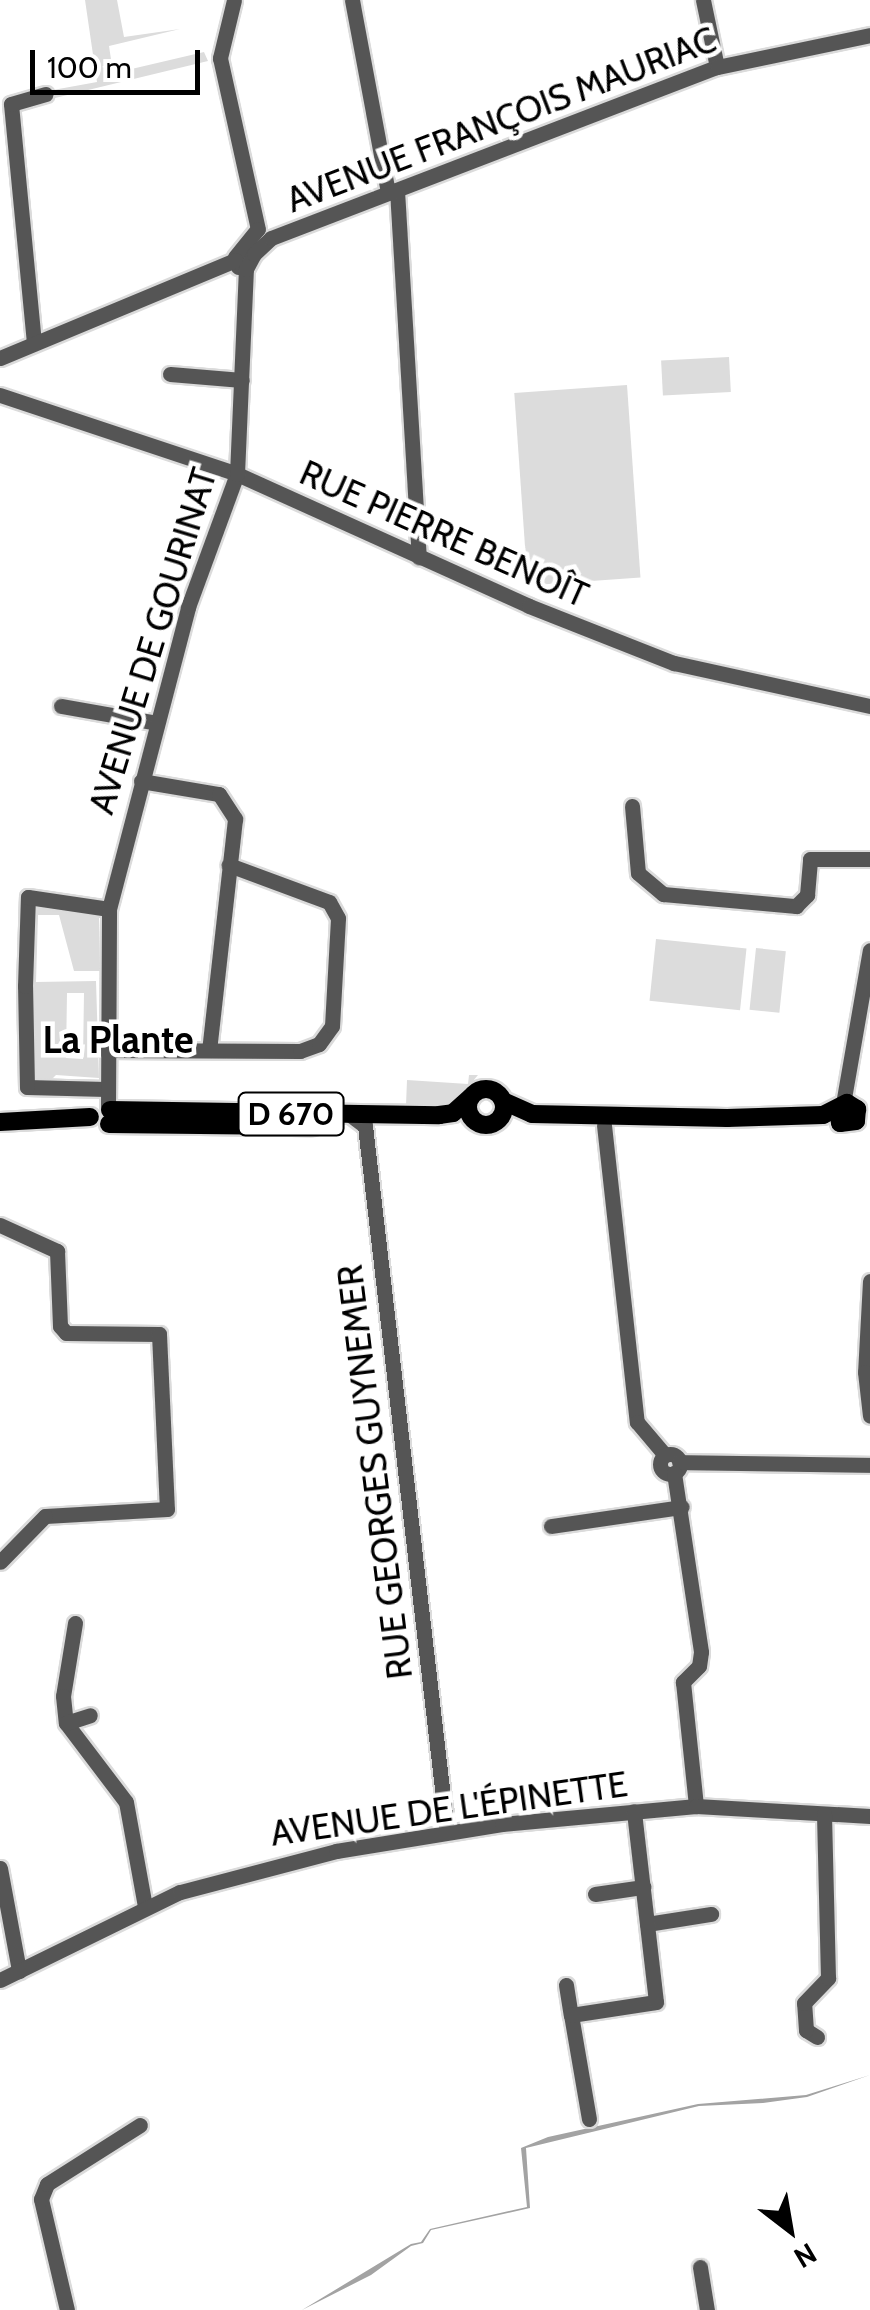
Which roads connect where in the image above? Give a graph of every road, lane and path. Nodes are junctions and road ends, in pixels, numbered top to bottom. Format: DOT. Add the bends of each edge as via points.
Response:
graph roads {
  1 [pos="234,0"];
  2 [pos="352,0"];
  3 [pos="703,0"];
  4 [pos="870,35"];
  5 [pos="717,66"];
  6 [pos="46,94"];
  7 [pos="393,192"];
  8 [pos="265,234"];
  9 [pos="240,264"];
  10 [pos="34,342"];
  11 [pos="0,358"];
  12 [pos="170,374"];
  13 [pos="242,380"];
  14 [pos="0,395"];
  15 [pos="237,474"];
  16 [pos="419,557"];
  17 [pos="61,706"];
  18 [pos="870,706"];
  19 [pos="157,723"];
  20 [pos="141,782"];
  21 [pos="632,806"];
  22 [pos="870,859"];
  23 [pos="230,866"];
  24 [pos="109,909"];
  25 [pos="870,950"];
  26 [pos="209,1049"];
  27 [pos="105,1050"];
  28 [pos="472,1097"];
  29 [pos="104,1109"];
  30 [pos="502,1110"];
  31 [pos="349,1114"];
  32 [pos="853,1114"];
  33 [pos="472,1119"];
  34 [pos="0,1122"];
  35 [pos="604,1125"];
  36 [pos="365,1126"];
  37 [pos="0,1225"];
  38 [pos="870,1281"];
  39 [pos="870,1416"];
  40 [pos="673,1464"];
  41 [pos="870,1465"];
  42 [pos="682,1507"];
  43 [pos="551,1526"];
  44 [pos="0,1562"];
  45 [pos="75,1622"];
  46 [pos="90,1715"];
  47 [pos="66,1723"];
  48 [pos="696,1806"];
  49 [pos="634,1812"];
  50 [pos="824,1814"];
  51 [pos="870,1816"];
  52 [pos="447,1832"];
  53 [pos="0,1868"];
  54 [pos="643,1887"];
  55 [pos="595,1894"];
  56 [pos="144,1907"];
  57 [pos="712,1914"];
  58 [pos="647,1924"];
  59 [pos="19,1971"];
  60 [pos="0,1980"];
  61 [pos="566,1985"];
  62 [pos="571,2015"];
  63 [pos="817,2037"];
  64 [pos="588,2120"];
  65 [pos="140,2125"];
  66 [pos="700,2267"];
  67 [pos="67,2310"];
  68 [pos="707,2310"];
  1 -- 8 [label="street" via="220,58"];
  2 -- 7 [label="street"];
  3 -- 5 [label="street"];
  4 -- 5 [label="street, AVENUE FRANÇOIS MAURIAC"];
  5 -- 7 [label="street, AVENUE FRANÇOIS MAURIAC"];
  6 -- 10 [label="street" via="12,104"];
  7 -- 8 [label="street, AVENUE FRANÇOIS MAURIAC"];
  7 -- 16 [label="street"];
  8 -- 9 [label="street, AVENUE FRANÇOIS MAURIAC"];
  9 -- 10 [label="street, AVENUE FRANÇOIS MAURIAC"];
  9 -- 13 [label="street, AVENUE DE GOURINAT"];
  10 -- 11 [label="street, AVENUE FRANÇOIS MAURIAC"];
  12 -- 13 [label="street"];
  13 -- 15 [label="street, AVENUE DE GOURINAT"];
  14 -- 15 [label="street, RUE PIERRE BENOÎT"];
  15 -- 16 [label="street, RUE PIERRE BENOÎT"];
  15 -- 19 [label="street, AVENUE DE GOURINAT" via="188,606"];
  16 -- 18 [label="street, RUE PIERRE BENOÎT" via="674,663"];
  17 -- 19 [label="street"];
  19 -- 20 [label="street, AVENUE DE GOURINAT"];
  20 -- 23 [label="street" via="219,794 230,804"];
  20 -- 24 [label="street, AVENUE DE GOURINAT"];
  21 -- 22 [label="street" via="638,873 663,894 796,906 808,895 810,859"];
  23 -- 26 [label="street"];
  23 -- 26 [label="street" via="318,892 329,902 338,918 332,1026 319,1044 300,1051"];
  24 -- 27 [label="street, AVENUE DE GOURINAT"];
  24 -- 29 [label="street" via="28,897 26,1087"];
  25 -- 32 [label="street"];
  26 -- 27 [label="street"];
  27 -- 29 [label="street, AVENUE DE GOURINAT"];
  28 -- 30 [label="main road" via="487,1089"];
  28 -- 31 [label="main road, D 670" via="453,1113"];
  28 -- 33 [label="main road"];
  29 -- 31 [label="main road, D 670"];
  29 -- 34 [label="main road, D 670"];
  29 -- 36 [label="main road, D 670"];
  30 -- 32 [label="main road" via="756,1118"];
  30 -- 33 [label="main road" via="487,1126"];
  30 -- 35 [label="main road" via="532,1125"];
  31 -- 36 [label="street"];
  32 -- 35 [label="main road"];
  33 -- 36 [label="main road, D 670"];
  35 -- 40 [label="street" via="638,1422"];
  36 -- 52 [label="street, RUE GEORGES GUYNEMER"];
  37 -- 44 [label="street" via="58,1251 60,1326 66,1333 160,1334 167,1510 45,1516"];
  38 -- 39 [label="street"];
  40 -- 41 [label="street"];
  40 -- 42 [label="street"];
  42 -- 43 [label="street"];
  42 -- 48 [label="street" via="699,1666 683,1682"];
  45 -- 47 [label="street" via="63,1696"];
  46 -- 47 [label="street"];
  47 -- 56 [label="street" via="126,1802"];
  48 -- 49 [label="street, AVENUE DE L'ÉPINETTE"];
  48 -- 50 [label="street, AVENUE DE L'ÉPINETTE"];
  49 -- 52 [label="street, AVENUE DE L'ÉPINETTE"];
  49 -- 54 [label="street"];
  50 -- 51 [label="street, AVENUE DE L'ÉPINETTE"];
  50 -- 63 [label="street" via="828,1978 804,2003 806,2030"];
  52 -- 56 [label="street, AVENUE DE L'ÉPINETTE" via="269,1864"];
  53 -- 59 [label="street"];
  54 -- 55 [label="street"];
  54 -- 58 [label="street"];
  56 -- 59 [label="street, AVENUE DE L'ÉPINETTE"];
  57 -- 58 [label="street"];
  58 -- 62 [label="street" via="656,2002"];
  59 -- 60 [label="street, AVENUE DE L'ÉPINETTE"];
  61 -- 62 [label="street"];
  62 -- 64 [label="street"];
  65 -- 67 [label="street" via="47,2184 41,2198"];
  66 -- 68 [label="street"];
}
